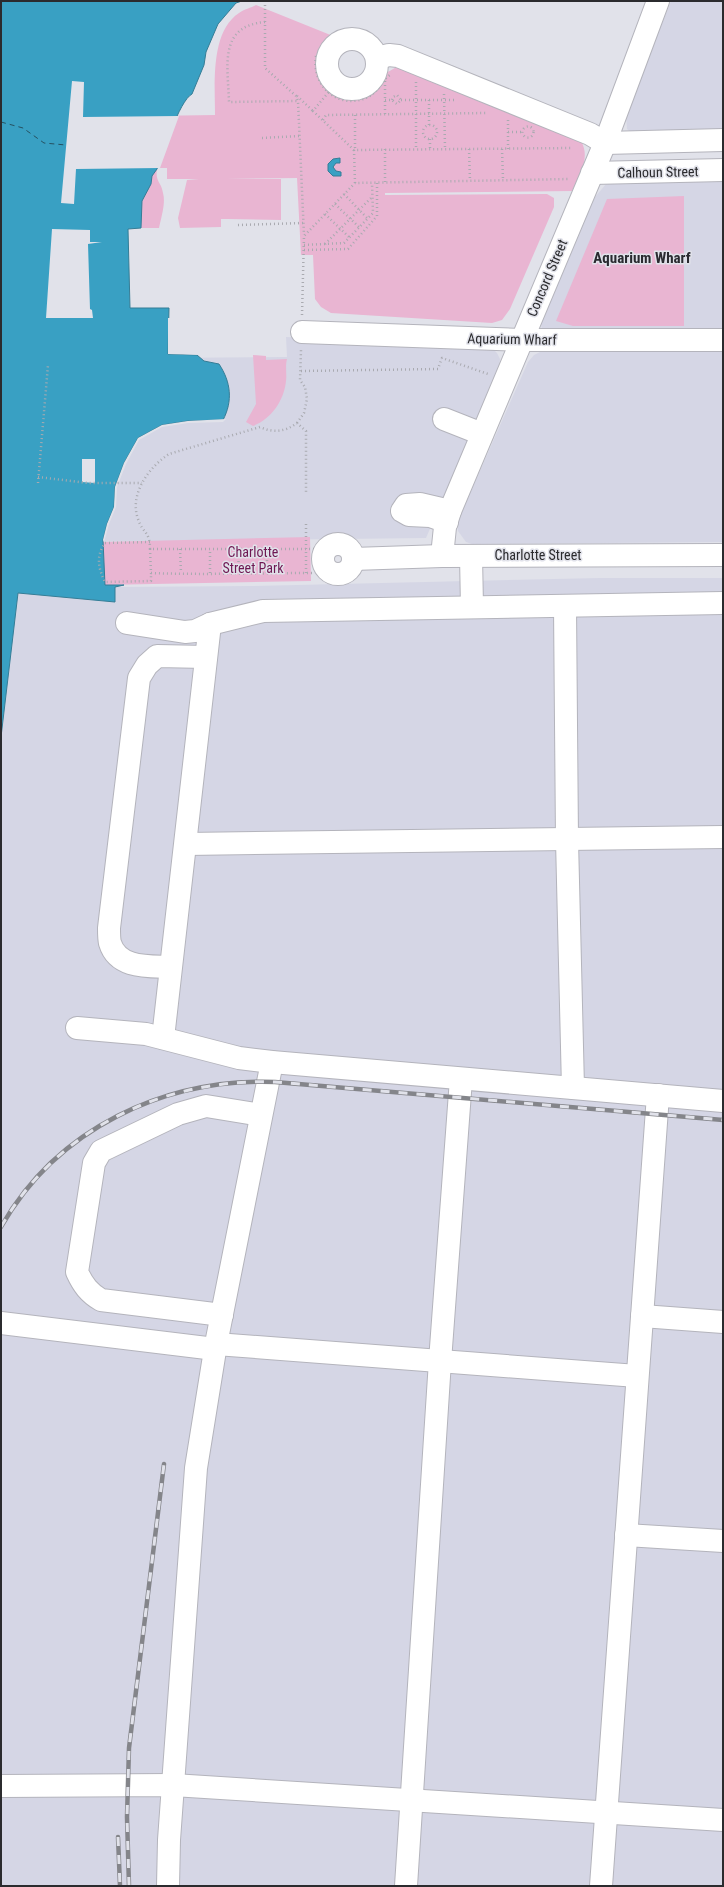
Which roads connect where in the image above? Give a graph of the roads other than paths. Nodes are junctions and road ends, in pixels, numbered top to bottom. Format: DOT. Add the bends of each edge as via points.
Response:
graph roads {
  1 [pos="658,1"];
  2 [pos="376,58"];
  3 [pos="723,140"];
  4 [pos="605,143"];
  5 [pos="723,170"];
  6 [pos="583,176"];
  7 [pos="302,332"];
  8 [pos="521,340"];
  9 [pos="723,340"];
  10 [pos="444,419"];
  11 [pos="482,434"];
  12 [pos="723,555"];
  13 [pos="442,556"];
  14 [pos="472,556"];
  15 [pos="353,559"];
  16 [pos="723,603"];
  17 [pos="565,606"];
  18 [pos="472,607"];
  19 [pos="127,623"];
  20 [pos="210,624"];
  21 [pos="206,657"];
  22 [pos="723,837"];
  23 [pos="567,840"];
  24 [pos="186,844"];
  25 [pos="170,968"];
  26 [pos="77,1028"];
  27 [pos="163,1038"];
  28 [pos="272,1062"];
  29 [pos="461,1079"];
  30 [pos="573,1088"];
  31 [pos="658,1095"];
  32 [pos="723,1101"];
  33 [pos="261,1115"];
  34 [pos="222,1315"];
  35 [pos="642,1316"];
  36 [pos="723,1322"];
  37 [pos="1,1323"];
  38 [pos="216,1347"];
  39 [pos="440,1361"];
  40 [pos="637,1376"];
  41 [pos="626,1535"];
  42 [pos="723,1541"];
  43 [pos="1,1786"];
  44 [pos="173,1786"];
  45 [pos="411,1800"];
  46 [pos="606,1813"];
  47 [pos="723,1820"];
  48 [pos="168,1886"];
  49 [pos="406,1886"];
  50 [pos="601,1886"];
  1 -- 4 [label="street, Concord Street"];
  2 -- 2 [label="street" via="365,42 355,39 336,44 327,61 332,88 359,89 368,84 374,77"];
  2 -- 4 [label="street" via="398,56 590,134"];
  3 -- 4 [label="street"];
  4 -- 6 [label="street, Concord Street"];
  5 -- 6 [label="street, Calhoun Street"];
  6 -- 8 [label="street, Concord Street"];
  7 -- 8 [label="street, Aquarium Wharf"];
  8 -- 9 [label="street, Aquarium Wharf"];
  8 -- 11 [label="street, Concord Street"];
  10 -- 11 [label="street"];
  11 -- 13 [label="street, Concord Street" via="448,517"];
  12 -- 14 [label="street, Charlotte Street"];
  13 -- 14 [label="street, Charlotte Street"];
  13 -- 15 [label="street, Charlotte Street"];
  14 -- 18 [label="street"];
  16 -- 17 [label="street"];
  17 -- 18 [label="street"];
  17 -- 23 [label="street"];
  18 -- 20 [label="street" via="263,610"];
  19 -- 20 [label="street" via="186,632"];
  20 -- 21 [label="street"];
  21 -- 24 [label="street"];
  21 -- 25 [label="street" via="157,656 147,665 139,678 109,928 110,944 126,962"];
  22 -- 23 [label="street"];
  23 -- 24 [label="street"];
  23 -- 30 [label="street"];
  24 -- 25 [label="street"];
  25 -- 27 [label="street"];
  26 -- 27 [label="street" via="146,1034"];
  27 -- 28 [label="street" via="239,1058"];
  28 -- 29 [label="street"];
  28 -- 33 [label="street"];
  29 -- 30 [label="street"];
  29 -- 39 [label="street"];
  30 -- 31 [label="street"];
  31 -- 32 [label="street"];
  31 -- 35 [label="street"];
  33 -- 34 [label="street"];
  33 -- 34 [label="street" via="206,1106 178,1114 101,1151 94,1163 77,1272 83,1285 101,1300"];
  34 -- 38 [label="street"];
  35 -- 36 [label="street"];
  35 -- 40 [label="street"];
  37 -- 38 [label="street"];
  38 -- 39 [label="street"];
  38 -- 44 [label="street" via="196,1468"];
  39 -- 40 [label="street"];
  39 -- 45 [label="street"];
  40 -- 41 [label="street"];
  41 -- 42 [label="street"];
  41 -- 46 [label="street"];
  43 -- 44 [label="street"];
  44 -- 45 [label="street"];
  44 -- 48 [label="street"];
  45 -- 46 [label="street"];
  45 -- 49 [label="street"];
  46 -- 47 [label="street"];
  46 -- 50 [label="street"];
}
